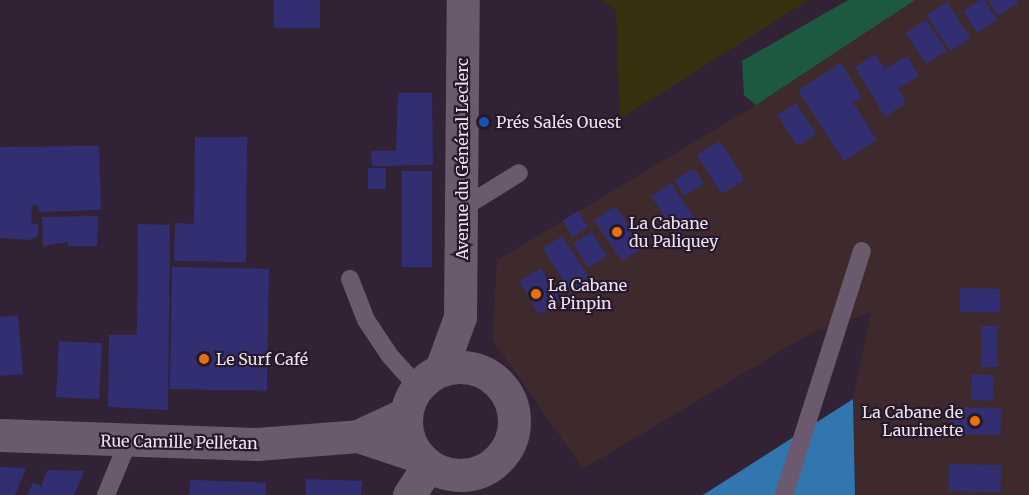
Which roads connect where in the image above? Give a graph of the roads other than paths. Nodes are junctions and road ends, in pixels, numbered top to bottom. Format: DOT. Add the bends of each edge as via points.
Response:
graph roads {
  1 [pos="463,0"];
  2 [pos="519,173"];
  3 [pos="461,209"];
  4 [pos="862,251"];
  5 [pos="350,279"];
  6 [pos="460,317"];
  7 [pos="489,375"];
  8 [pos="421,390"];
  9 [pos="0,435"];
  10 [pos="358,436"];
  11 [pos="128,442"];
  12 [pos="434,472"];
  13 [pos="479,482"];
  14 [pos="106,495"];
  15 [pos="409,495"];
  16 [pos="784,495"];
  1 -- 3 [label="main road, Avenue du Général Leclerc"];
  2 -- 3 [label="lane"];
  3 -- 6 [label="main road, Avenue du Général Leclerc"];
  4 -- 16 [label="lane"];
  5 -- 8 [label="lane" via="366,320 390,356"];
  6 -- 7 [label="main road, Avenue du Général Leclerc"];
  6 -- 8 [label="main road, Avenue du Général Leclerc"];
  7 -- 8 [label="main road" via="473,368"];
  7 -- 13 [label="main road" via="510,400 514,417 507,448"];
  8 -- 10 [label="main road, Rue Camille Pelletan"];
  8 -- 12 [label="main road" via="408,436"];
  9 -- 11 [label="main road, Rue Camille Pelletan"];
  10 -- 11 [label="main road, Rue Camille Pelletan" via="257,444"];
  10 -- 12 [label="main road, Rue Camille Pelletan"];
  11 -- 14 [label="lane"];
  12 -- 13 [label="main road" via="470,475"];
  12 -- 15 [label="main road"];
}
